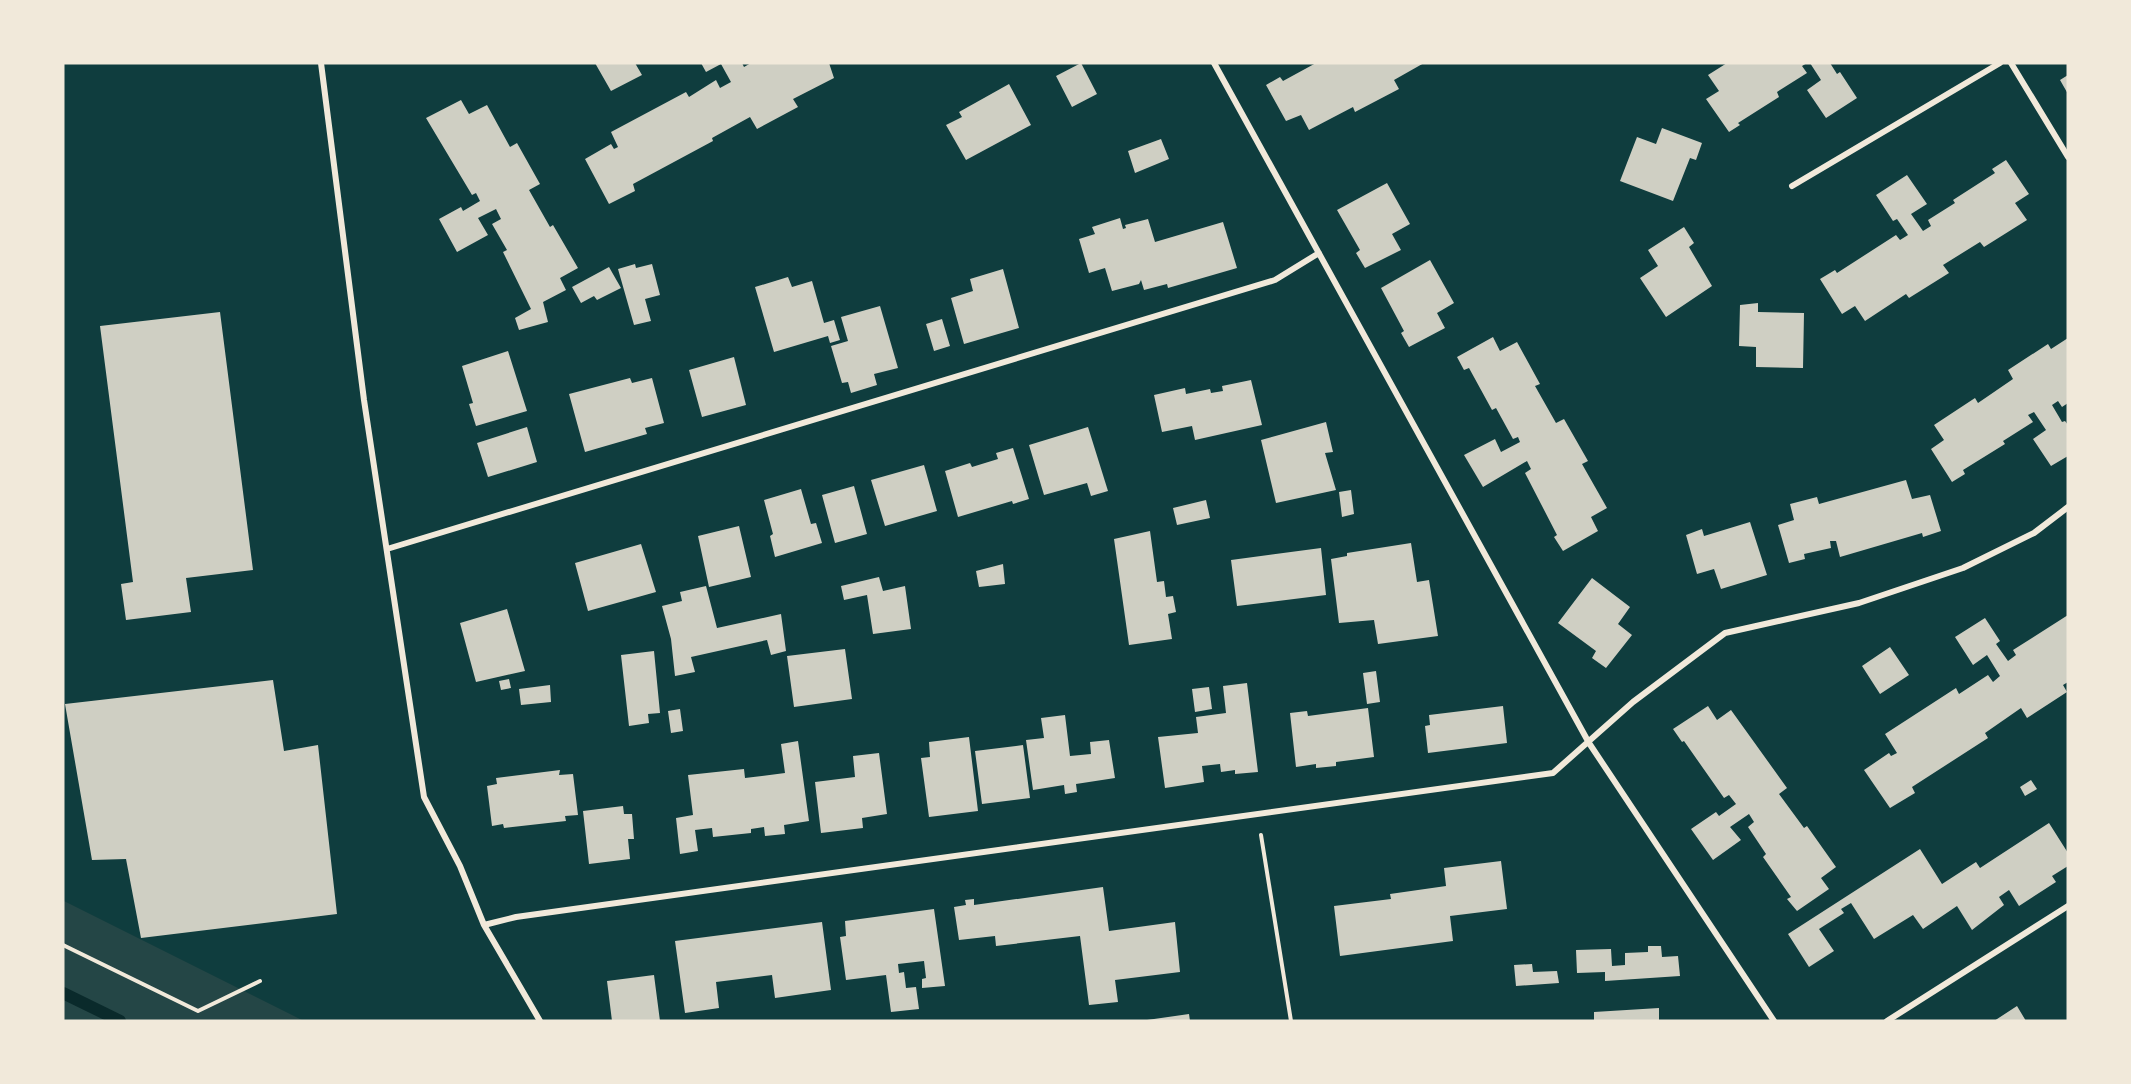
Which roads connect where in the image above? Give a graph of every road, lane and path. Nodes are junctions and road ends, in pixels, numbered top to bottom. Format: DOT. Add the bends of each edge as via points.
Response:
graph roads {
  1 [pos="321,63"];
  2 [pos="1214,63"];
  3 [pos="2000,63"];
  4 [pos="2011,63"];
  5 [pos="2068,157"];
  6 [pos="1792,186"];
  7 [pos="1319,253"];
  8 [pos="2068,507"];
  9 [pos="387,549"];
  10 [pos="1589,743"];
  11 [pos="1258,814"];
  12 [pos="2068,906"];
  13 [pos="484,925"];
  14 [pos="63,945"];
  15 [pos="260,981"];
  16 [pos="540,1021"];
  17 [pos="1291,1021"];
  18 [pos="1774,1021"];
  19 [pos="1887,1021"];
  1 -- 9 [label="street"];
  2 -- 7 [label="street"];
  3 -- 6 [label="street"];
  4 -- 5 [label="street"];
  7 -- 9 [label="street" via="1275,280"];
  7 -- 10 [label="street"];
  8 -- 10 [label="street" via="2034,533 1963,568 1859,603 1725,633 1633,702"];
  9 -- 13 [label="street" via="424,797 460,866"];
  10 -- 11 [label="street" via="1553,773"];
  10 -- 18 [label="street"];
  11 -- 13 [label="street" via="516,917"];
  11 -- 17 [label="path"];
  12 -- 19 [label="street"];
  13 -- 16 [label="street"];
  14 -- 15 [label="path" via="198,1011"];
}
